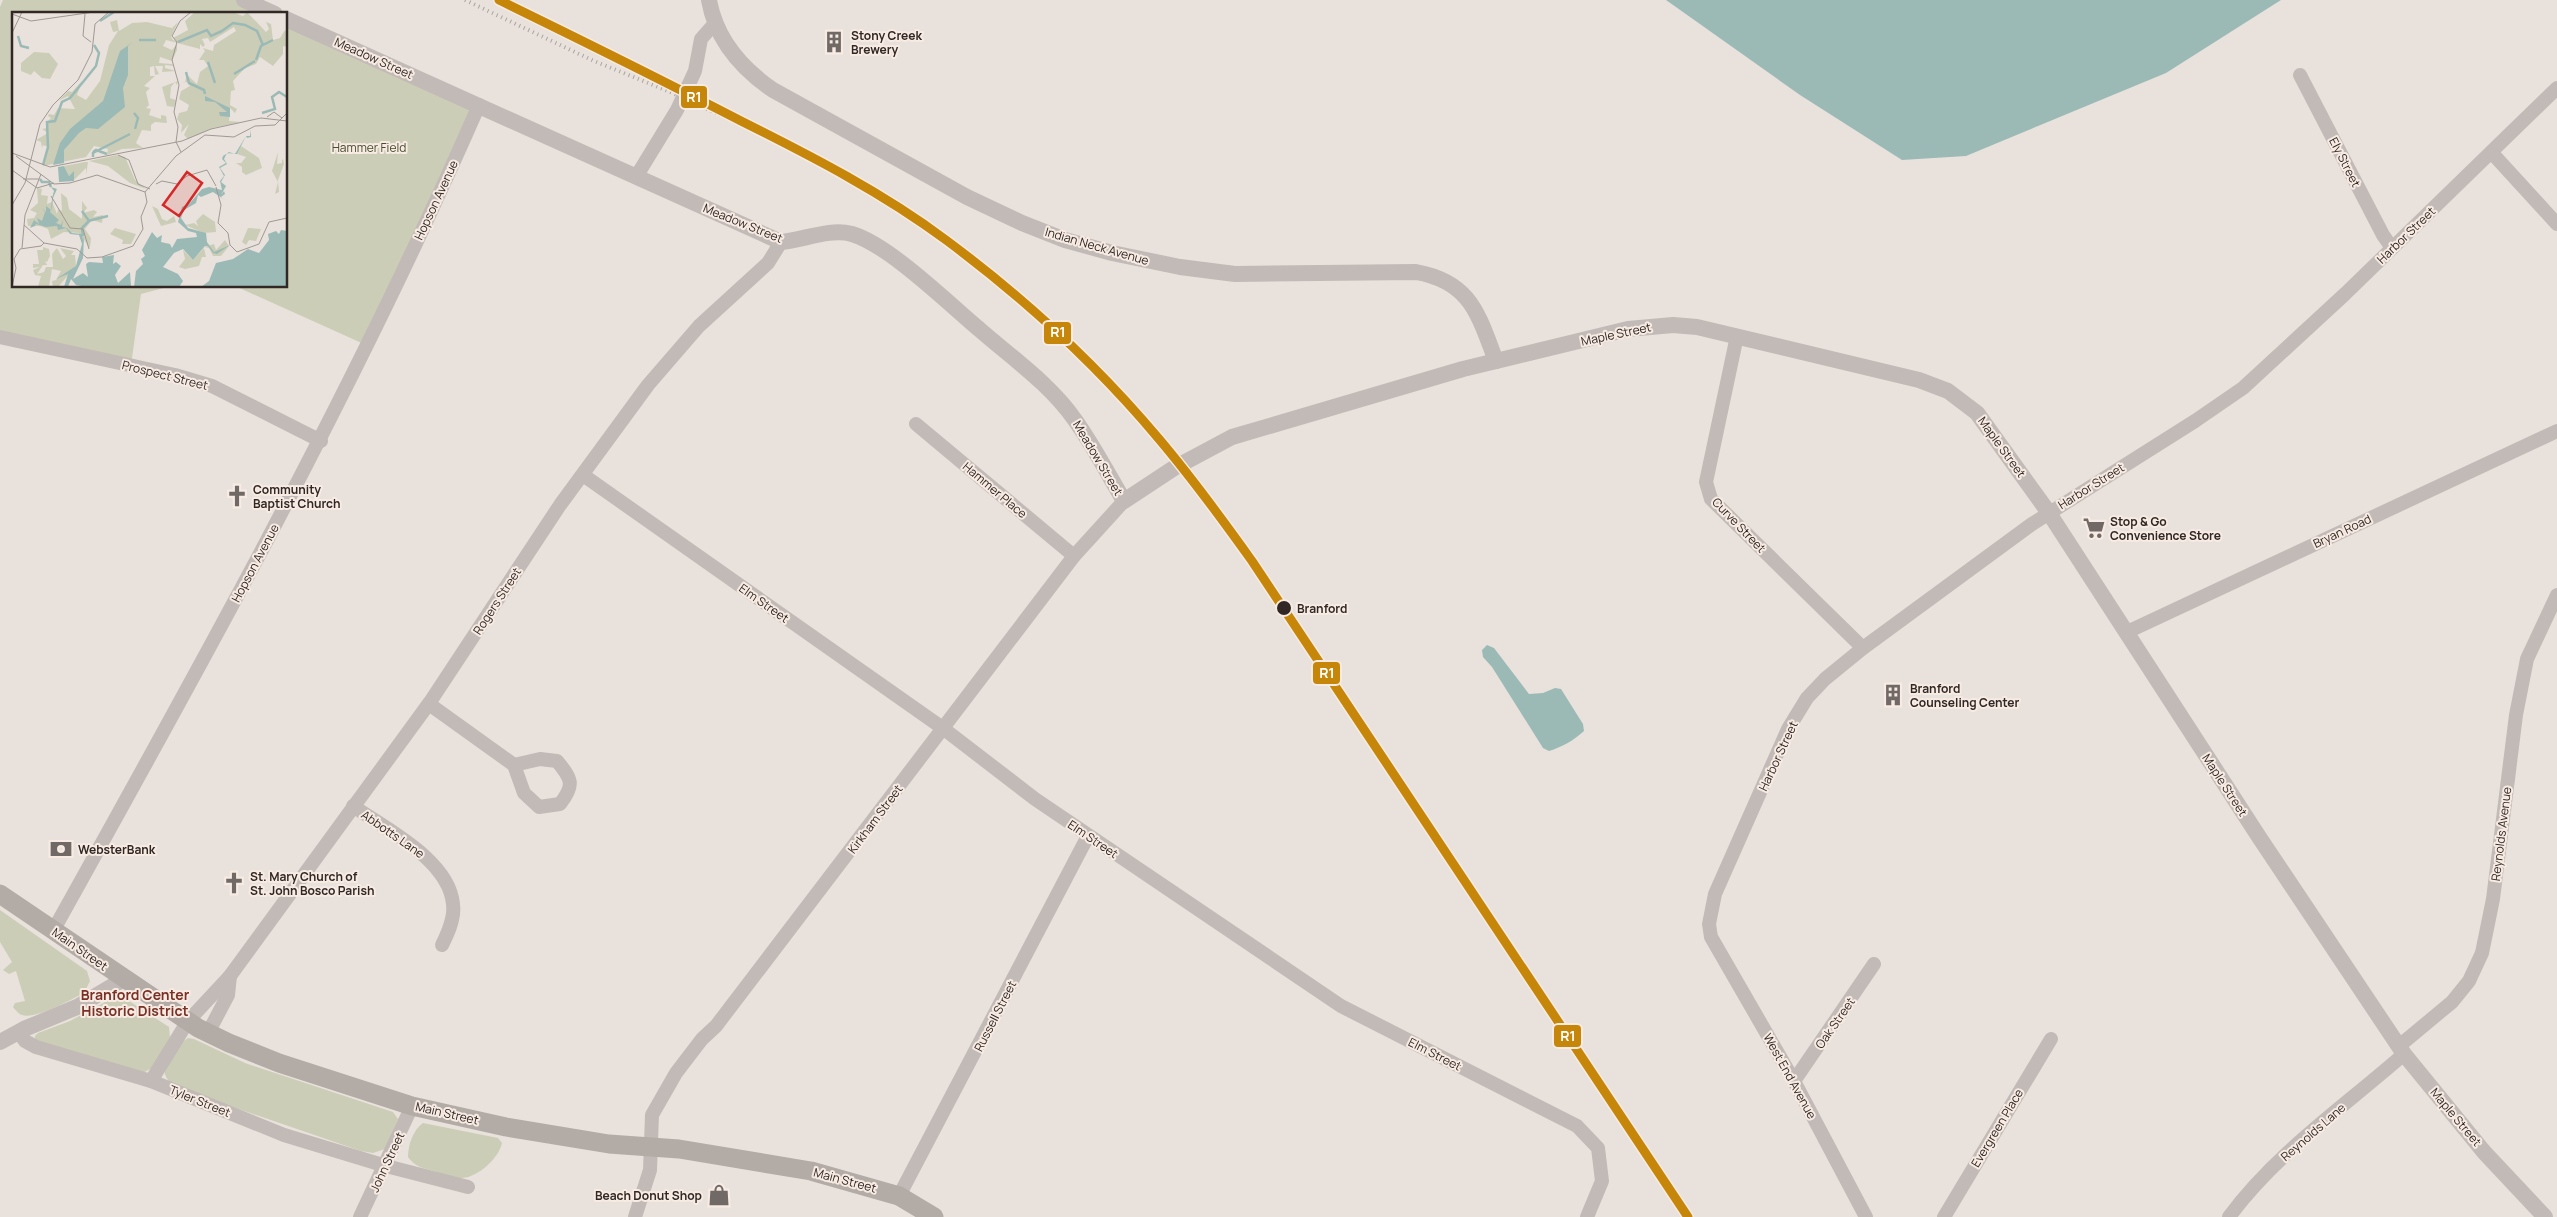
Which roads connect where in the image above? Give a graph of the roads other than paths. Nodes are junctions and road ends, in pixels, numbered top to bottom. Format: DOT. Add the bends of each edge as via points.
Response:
graph roads {
  1 [pos="244,0"];
  2 [pos="709,0"];
  3 [pos="271,12"];
  4 [pos="288,20"];
  5 [pos="715,23"];
  6 [pos="2300,75"];
  7 [pos="2557,88"];
  8 [pos="479,105"];
  9 [pos="2492,154"];
  10 [pos="636,177"];
  11 [pos="2557,224"];
  12 [pos="781,242"];
  13 [pos="2392,248"];
  14 [pos="1737,336"];
  15 [pos="0,337"];
  16 [pos="1496,361"];
  17 [pos="916,424"];
  18 [pos="2557,431"];
  19 [pos="321,441"];
  20 [pos="583,475"];
  21 [pos="1124,501"];
  22 [pos="2049,513"];
  23 [pos="1074,556"];
  24 [pos="2557,595"];
  25 [pos="2127,632"];
  26 [pos="1863,648"];
  27 [pos="429,704"];
  28 [pos="944,729"];
  29 [pos="514,765"];
  30 [pos="353,806"];
  31 [pos="1088,836"];
  32 [pos="0,894"];
  33 [pos="53,931"];
  34 [pos="1711,937"];
  35 [pos="442,945"];
  36 [pos="1874,964"];
  37 [pos="230,976"];
  38 [pos="124,979"];
  39 [pos="188,1021"];
  40 [pos="19,1032"];
  41 [pos="208,1033"];
  42 [pos="2051,1039"];
  43 [pos="0,1042"];
  44 [pos="2402,1050"];
  45 [pos="151,1081"];
  46 [pos="1794,1082"];
  47 [pos="412,1106"];
  48 [pos="650,1146"];
  49 [pos="386,1166"];
  50 [pos="468,1187"];
  51 [pos="899,1196"];
  52 [pos="360,1217"];
  53 [pos="635,1217"];
  54 [pos="934,1217"];
  55 [pos="1587,1217"];
  56 [pos="1866,1217"];
  57 [pos="1944,1217"];
  58 [pos="2229,1217"];
  59 [pos="2545,1217"];
  1 -- 3 [label="street"];
  2 -- 5 [label="street, Indian Neck Avenue"];
  4 -- 8 [label="street, Meadow Street"];
  5 -- 10 [label="street" via="702,39 695,71 678,110"];
  5 -- 16 [label="street, Indian Neck Avenue" via="742,66 773,90 967,197 1022,223 1065,240 1112,253 1198,270 1235,274 1416,272 1436,276 1458,288 1469,300"];
  6 -- 13 [label="street, Ely Street"];
  7 -- 9 [label="street, Harbor Street"];
  8 -- 10 [label="street, Meadow Street"];
  8 -- 19 [label="street, Hopson Avenue" via="424,228"];
  9 -- 11 [label="street"];
  9 -- 13 [label="street, Harbor Street"];
  10 -- 12 [label="street, Meadow Street"];
  12 -- 20 [label="street, Rogers Street" via="768,263 699,326 648,385"];
  12 -- 21 [label="street, Meadow Street" via="809,236 851,234 880,248 1050,391 1075,420"];
  13 -- 22 [label="street, Harbor Street" via="2260,374 2226,401"];
  14 -- 16 [label="street, Maple Street" via="1697,327 1652,326"];
  14 -- 22 [label="street, Maple Street" via="1876,368 1948,391 1984,421"];
  14 -- 26 [label="street, Curve Street" via="1706,482 1711,499"];
  15 -- 19 [label="street, Prospect Street" via="212,386"];
  16 -- 21 [label="street, Maple Street" via="1232,437 1174,468"];
  17 -- 23 [label="street, Hammer Place"];
  18 -- 25 [label="street, Bryan Road"];
  19 -- 33 [label="street, Hopson Avenue"];
  20 -- 27 [label="street, Rogers Street"];
  20 -- 28 [label="street, Elm Street"];
  21 -- 23 [label="street, Kirkham Street"];
  22 -- 25 [label="street, Maple Street"];
  22 -- 26 [label="street, Harbor Street"];
  23 -- 28 [label="street, Kirkham Street"];
  24 -- 44 [label="street, Reynolds Avenue" via="2528,659 2516,715 2493,899 2482,953 2469,981 2452,1002"];
  25 -- 44 [label="street, Maple Street"];
  26 -- 34 [label="street, Harbor Street" via="1807,698 1788,729 1715,894 1709,924"];
  27 -- 29 [label="street"];
  27 -- 30 [label="street, Rogers Street"];
  28 -- 31 [label="street, Elm Street"];
  28 -- 48 [label="street, Kirkham Street" via="716,1026 676,1073 652,1115"];
  30 -- 35 [label="street, Abbotts Lane" via="428,858 442,874 454,905"];
  30 -- 37 [label="street, Rogers Street"];
  31 -- 51 [label="street, Russell Street"];
  31 -- 55 [label="street, Elm Street" via="1341,1006 1578,1126 1598,1148 1602,1180"];
  32 -- 33 [label="main road, Main Street"];
  33 -- 38 [label="main road, Main Street"];
  34 -- 46 [label="street, West End Avenue"];
  36 -- 46 [label="street, Oak Street"];
  37 -- 39 [label="street, Rogers Street"];
  37 -- 41 [label="street, Rogers Street" via="228,995"];
  38 -- 39 [label="main road, Main Street"];
  38 -- 40 [label="street" via="77,1007"];
  39 -- 41 [label="main road, Main Street"];
  39 -- 45 [label="street, Rogers Street"];
  40 -- 43 [label="street"];
  40 -- 45 [label="street, Tyler Street" via="36,1047"];
  41 -- 47 [label="main road, Main Street" via="252,1053"];
  42 -- 57 [label="street, Evergreen Place"];
  44 -- 58 [label="street, Reynolds Lane" via="2280,1160"];
  44 -- 59 [label="street, Maple Street" via="2484,1152"];
  45 -- 49 [label="street, Tyler Street" via="284,1135"];
  46 -- 56 [label="street, West End Avenue"];
  47 -- 48 [label="main road, Main Street" via="609,1144"];
  47 -- 49 [label="street, John Street"];
  48 -- 51 [label="main road, Main Street" via="811,1171"];
  48 -- 53 [label="street, Kirkham Street" via="650,1170"];
  49 -- 50 [label="street, Tyler Street"];
  49 -- 52 [label="street, John Street"];
  51 -- 54 [label="main road, Main Street"];
}
